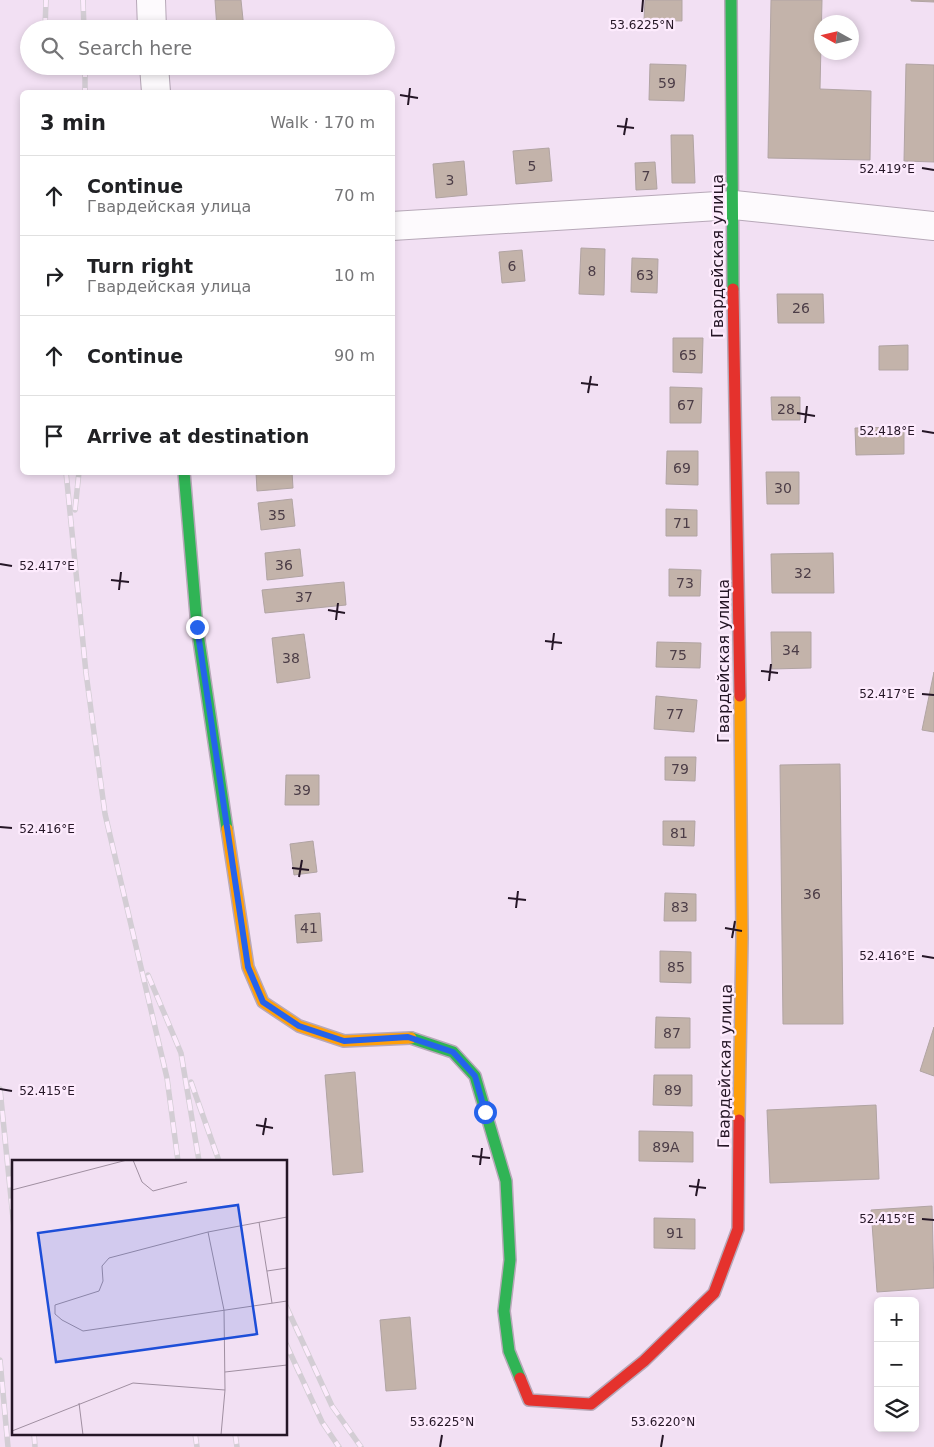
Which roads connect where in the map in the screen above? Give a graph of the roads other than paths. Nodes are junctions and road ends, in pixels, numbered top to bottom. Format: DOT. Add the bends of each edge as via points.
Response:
graph roads {
  1 [pos="151,0"];
  2 [pos="731,0"];
  3 [pos="152,20"];
  4 [pos="155,75"];
  5 [pos="156,90"];
  6 [pos="734,205"];
  7 [pos="395,226"];
  8 [pos="934,226"];
  9 [pos="184,475"];
  1 -- 3 [label="street"];
  2 -- 6 [label="street, Гвардейская улица"];
  4 -- 5 [label="street"];
  6 -- 7 [label="street"];
  6 -- 8 [label="street"];
  6 -- 9 [label="street, Гвардейская улица" via="733,358 739,569 741,1103 738,1229 714,1293 644,1361 591,1404 529,1400 509,1351 504,1311 510,1260 506,1181 475,1076 453,1052 408,1037 344,1041 299,1026 263,1002 248,967 197,627"];
}
